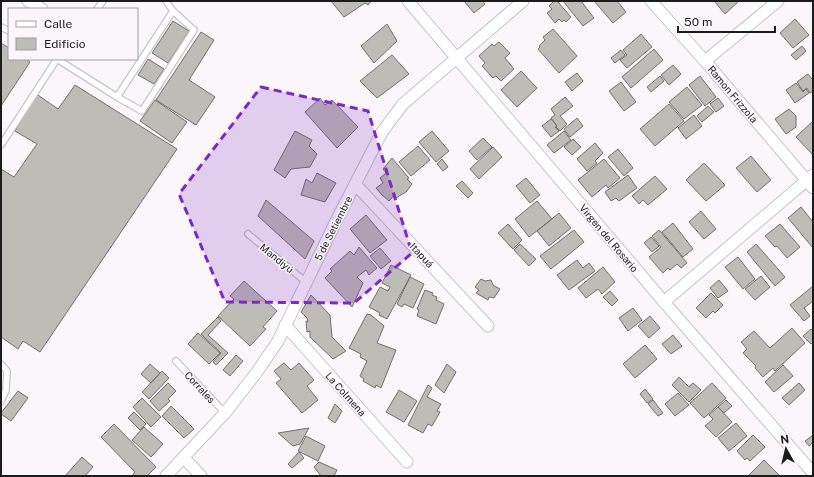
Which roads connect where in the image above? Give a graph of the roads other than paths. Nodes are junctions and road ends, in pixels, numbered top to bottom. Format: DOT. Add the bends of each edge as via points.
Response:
graph roads {
  1 [pos="28,1"];
  2 [pos="166,1"];
  3 [pos="408,1"];
  4 [pos="523,1"];
  5 [pos="651,1"];
  6 [pos="778,1"];
  7 [pos="40,8"];
  8 [pos="173,11"];
  9 [pos="456,58"];
  10 [pos="56,60"];
  11 [pos="59,60"];
  12 [pos="705,61"];
  13 [pos="117,97"];
  14 [pos="1,145"];
  15 [pos="811,181"];
  16 [pos="355,184"];
  17 [pos="248,234"];
  18 [pos="306,282"];
  19 [pos="664,302"];
  20 [pos="285,325"];
  21 [pos="488,326"];
  22 [pos="176,361"];
  23 [pos="1,364"];
  24 [pos="1,401"];
  25 [pos="225,413"];
  26 [pos="184,458"];
  27 [pos="407,462"];
  28 [pos="813,473"];
  29 [pos="166,476"];
  30 [pos="201,476"];
  1 -- 7 [label="street"];
  2 -- 8 [label="lane"];
  3 -- 9 [label="street, Virgen del Rosario"];
  4 -- 9 [label="street, 5 de Setiembre"];
  5 -- 12 [label="street, Ramon Frizzola"];
  6 -- 12 [label="street"];
  8 -- 13 [label="lane"];
  8 -- 13 [label="lane" via="194,30 142,111"];
  9 -- 16 [label="street, 5 de Setiembre" via="403,104 382,132"];
  9 -- 19 [label="street, Virgen del Rosario"];
  10 -- 14 [label="lane"];
  11 -- 13 [label="lane"];
  12 -- 15 [label="street, Ramon Frizzola"];
  15 -- 19 [label="street"];
  16 -- 18 [label="street, 5 de Setiembre"];
  16 -- 21 [label="street, Itapuá"];
  17 -- 18 [label="lane, Mandiyú"];
  18 -- 20 [label="street, 5 de Setiembre"];
  19 -- 28 [label="street, Virgen del Rosario"];
  20 -- 25 [label="street, 5 de Setiembre" via="257,372"];
  20 -- 27 [label="street, La Colmena"];
  22 -- 25 [label="lane, Corrales"];
  23 -- 24 [label="lane" via="7,375 6,390"];
  25 -- 26 [label="street, 5 de Setiembre"];
  26 -- 29 [label="street, 5 de Setiembre"];
  26 -- 30 [label="street"];
}
